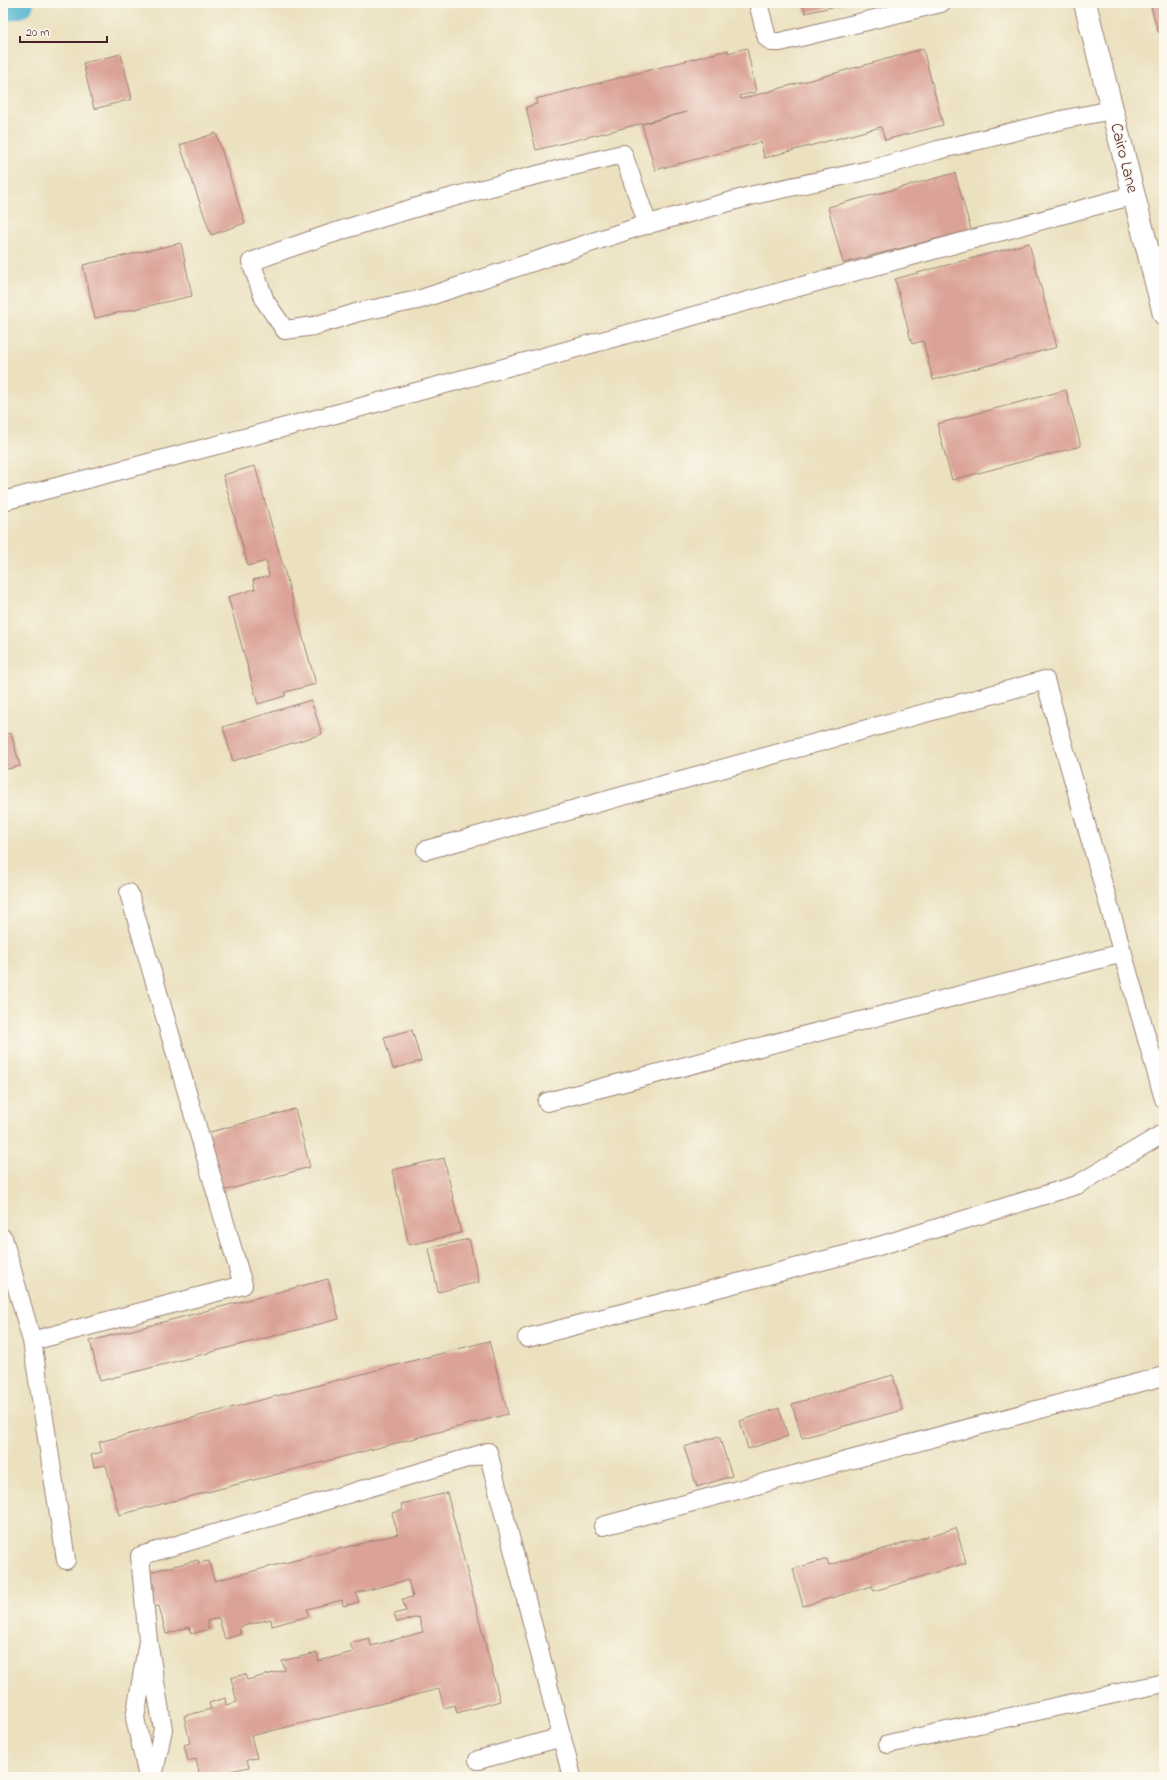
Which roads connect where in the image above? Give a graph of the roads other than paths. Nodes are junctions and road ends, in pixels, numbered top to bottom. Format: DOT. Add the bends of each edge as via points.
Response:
graph roads {
  1 [pos="758,3"];
  2 [pos="941,3"];
  3 [pos="1085,3"];
  4 [pos="1112,110"];
  5 [pos="1134,195"];
  6 [pos="648,225"];
  7 [pos="1164,314"];
  8 [pos="3,501"];
  9 [pos="426,850"];
  10 [pos="129,893"];
  11 [pos="1123,953"];
  12 [pos="1164,1099"];
  13 [pos="547,1102"];
  14 [pos="1164,1132"];
  15 [pos="3,1238"];
  16 [pos="527,1338"];
  17 [pos="32,1341"];
  18 [pos="1164,1376"];
  19 [pos="603,1526"];
  20 [pos="66,1560"];
  21 [pos="148,1641"];
  22 [pos="1164,1683"];
  23 [pos="562,1737"];
  24 [pos="888,1744"];
  25 [pos="478,1760"];
  26 [pos="148,1777"];
  27 [pos="153,1777"];
  28 [pos="572,1777"];
  1 -- 2 [label="lane" via="767,38 772,42"];
  3 -- 4 [label="street, Cairo Lane"];
  4 -- 5 [label="street, Cairo Lane"];
  4 -- 6 [label="lane" via="938,150 870,170 754,195"];
  5 -- 7 [label="street, Cairo Lane"];
  5 -- 8 [label="lane" via="343,412"];
  6 -- 6 [label="lane" via="418,300 359,312 314,326 285,330 265,301 251,262 436,200 623,154"];
  9 -- 11 [label="lane" via="1045,680"];
  10 -- 17 [label="lane" via="243,1285"];
  11 -- 12 [label="lane"];
  11 -- 13 [label="lane"];
  14 -- 16 [label="lane" via="1077,1185 879,1246"];
  15 -- 17 [label="lane"];
  17 -- 20 [label="lane"];
  18 -- 19 [label="lane"];
  21 -- 23 [label="lane" via="140,1556 488,1452"];
  21 -- 26 [label="lane" via="135,1718"];
  21 -- 27 [label="lane" via="163,1730"];
  22 -- 24 [label="lane"];
  23 -- 25 [label="lane"];
  23 -- 28 [label="lane"];
}
